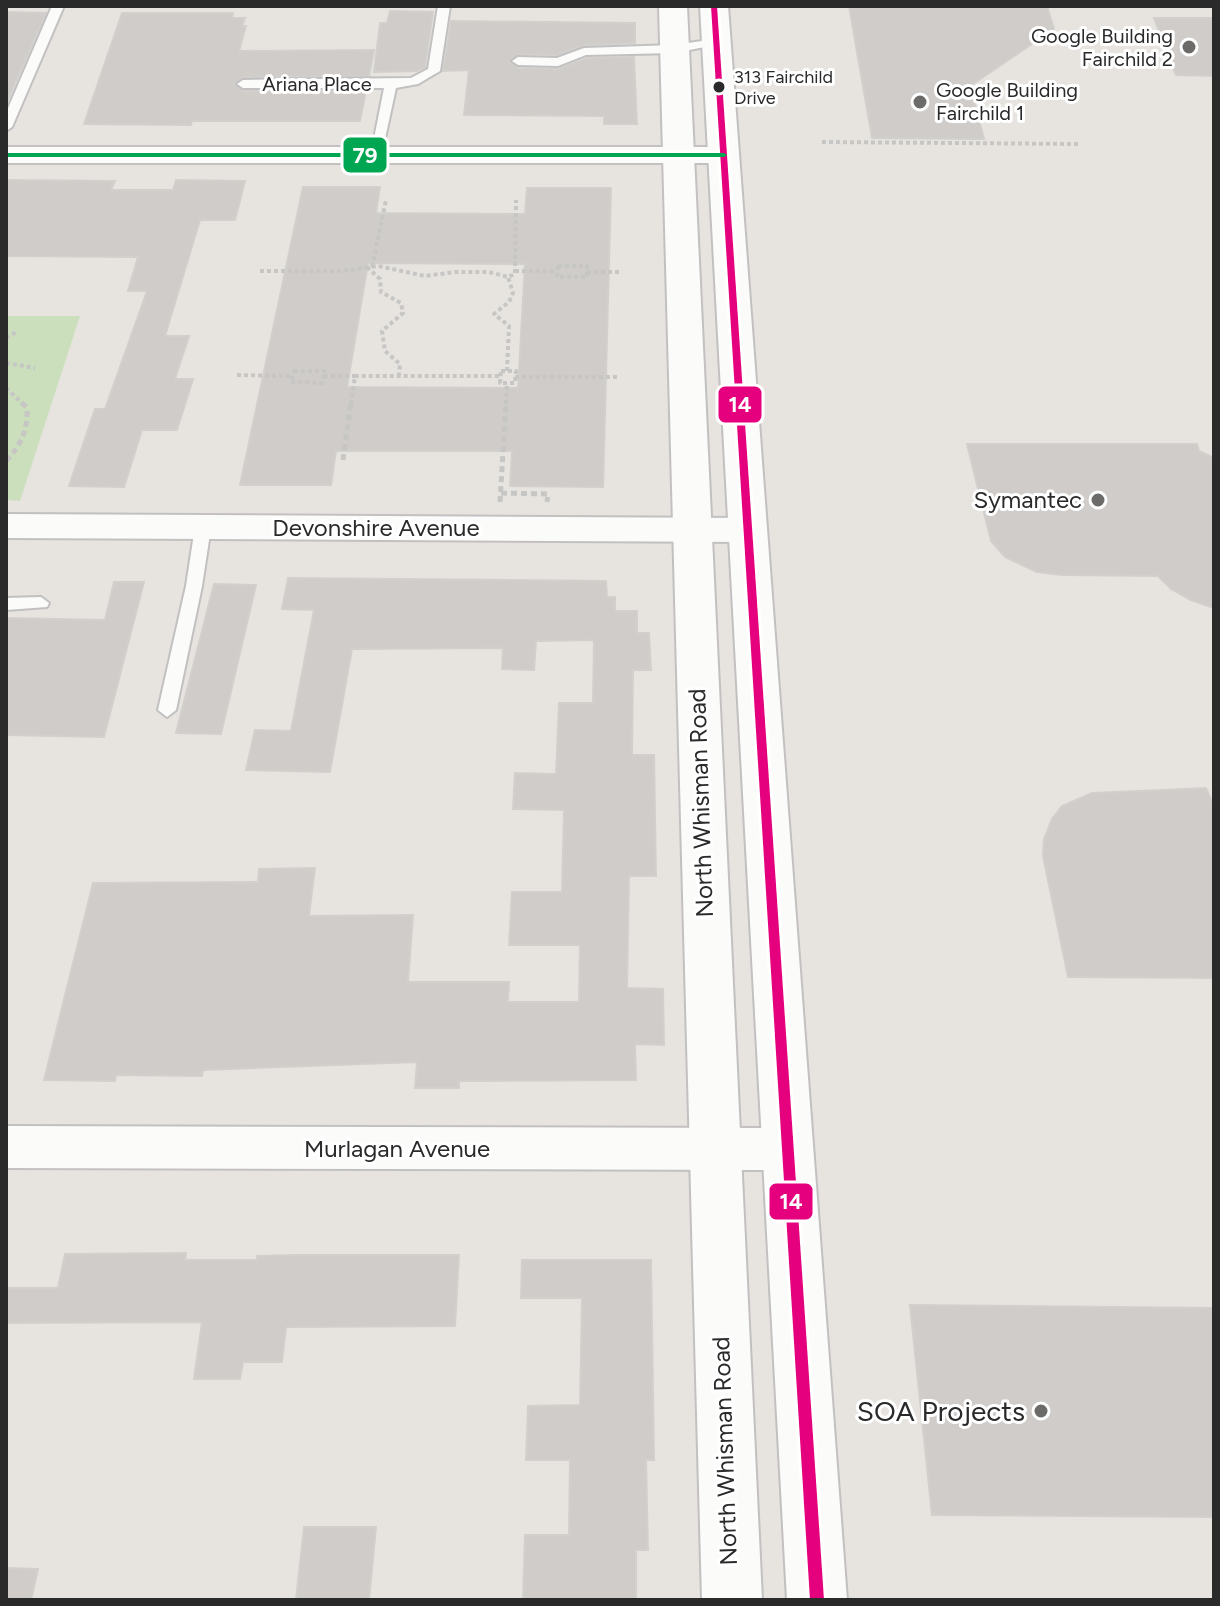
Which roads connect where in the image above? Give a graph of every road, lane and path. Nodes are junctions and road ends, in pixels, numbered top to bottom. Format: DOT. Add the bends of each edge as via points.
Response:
graph roads {
  1 [pos="58,6"];
  2 [pos="444,6"];
  3 [pos="673,6"];
  4 [pos="714,6"];
  5 [pos="716,42"];
  6 [pos="674,49"];
  7 [pos="518,61"];
  8 [pos="243,84"];
  9 [pos="391,84"];
  10 [pos="6,127"];
  11 [pos="822,142"];
  12 [pos="1080,144"];
  13 [pos="377,154"];
  14 [pos="678,154"];
  15 [pos="6,155"];
  16 [pos="724,155"];
  17 [pos="386,200"];
  18 [pos="516,200"];
  19 [pos="370,267"];
  20 [pos="260,271"];
  21 [pos="515,271"];
  22 [pos="557,271"];
  23 [pos="587,272"];
  24 [pos="620,272"];
  25 [pos="683,274"];
  26 [pos="731,274"];
  27 [pos="508,277"];
  28 [pos="18,331"];
  29 [pos="6,338"];
  30 [pos="6,363"];
  31 [pos="35,368"];
  32 [pos="507,371"];
  33 [pos="237,375"];
  34 [pos="399,375"];
  35 [pos="293,376"];
  36 [pos="324,376"];
  37 [pos="355,376"];
  38 [pos="501,376"];
  39 [pos="515,377"];
  40 [pos="619,377"];
  41 [pos="507,383"];
  42 [pos="6,388"];
  43 [pos="343,460"];
  44 [pos="6,461"];
  45 [pos="501,493"];
  46 [pos="500,506"];
  47 [pos="547,506"];
  48 [pos="6,526"];
  49 [pos="203,527"];
  50 [pos="692,530"];
  51 [pos="746,530"];
  52 [pos="41,603"];
  53 [pos="6,604"];
  54 [pos="167,710"];
  55 [pos="6,1147"];
  56 [pos="713,1149"];
  57 [pos="787,1149"];
  58 [pos="732,1600"];
  59 [pos="817,1600"];
  1 -- 10 [label="lane"];
  2 -- 9 [label="lane, Ariana Place" via="434,71"];
  3 -- 6 [label="main road, North Whisman Road"];
  4 -- 5 [label="main road"];
  5 -- 6 [label="lane"];
  5 -- 16 [label="main road"];
  6 -- 7 [label="lane" via="584,52 558,62"];
  6 -- 14 [label="main road, North Whisman Road"];
  8 -- 9 [label="lane, Ariana Place"];
  9 -- 13 [label="lane, Ariana Place"];
  11 -- 12 [label="path"];
  13 -- 14 [label="street"];
  13 -- 15 [label="street"];
  14 -- 16 [label="street"];
  14 -- 25 [label="main road, North Whisman Road"];
  16 -- 26 [label="main road"];
  17 -- 19 [label="path"];
  18 -- 21 [label="path"];
  19 -- 20 [label="path"];
  19 -- 27 [label="path" via="425,276 475,271"];
  19 -- 34 [label="path" via="380,279 381,292 401,303 403,313 382,331 385,351 400,364"];
  21 -- 22 [label="path"];
  21 -- 27 [label="path"];
  22 -- 23 [label="path" via="558,266 587,266"];
  22 -- 23 [label="path" via="557,277 587,277"];
  23 -- 24 [label="path"];
  25 -- 26 [label="main road"];
  25 -- 50 [label="main road, North Whisman Road"];
  26 -- 51 [label="main road"];
  27 -- 32 [label="path" via="513,293 494,314 509,326"];
  28 -- 29 [label="path"];
  30 -- 31 [label="path"];
  32 -- 38 [label="path"];
  32 -- 39 [label="path" via="516,371"];
  33 -- 35 [label="path"];
  34 -- 37 [label="path"];
  34 -- 38 [label="path"];
  35 -- 36 [label="path" via="294,371 325,371"];
  35 -- 36 [label="path" via="291,382 322,383"];
  36 -- 37 [label="path"];
  37 -- 43 [label="path"];
  38 -- 41 [label="path" via="500,383"];
  39 -- 40 [label="path"];
  39 -- 41 [label="path" via="515,383"];
  41 -- 45 [label="path"];
  42 -- 44 [label="path" via="27,408 28,426"];
  45 -- 46 [label="path"];
  45 -- 47 [label="path" via="548,494"];
  48 -- 49 [label="street, Devonshire Avenue"];
  49 -- 50 [label="street, Devonshire Avenue"];
  49 -- 54 [label="lane"];
  50 -- 51 [label="street, Devonshire Avenue"];
  50 -- 56 [label="main road, North Whisman Road"];
  51 -- 57 [label="main road"];
  52 -- 53 [label="lane"];
  55 -- 56 [label="street, Murlagan Avenue"];
  56 -- 57 [label="street, Murlagan Avenue"];
  56 -- 58 [label="main road, North Whisman Road"];
  57 -- 59 [label="main road"];
}
